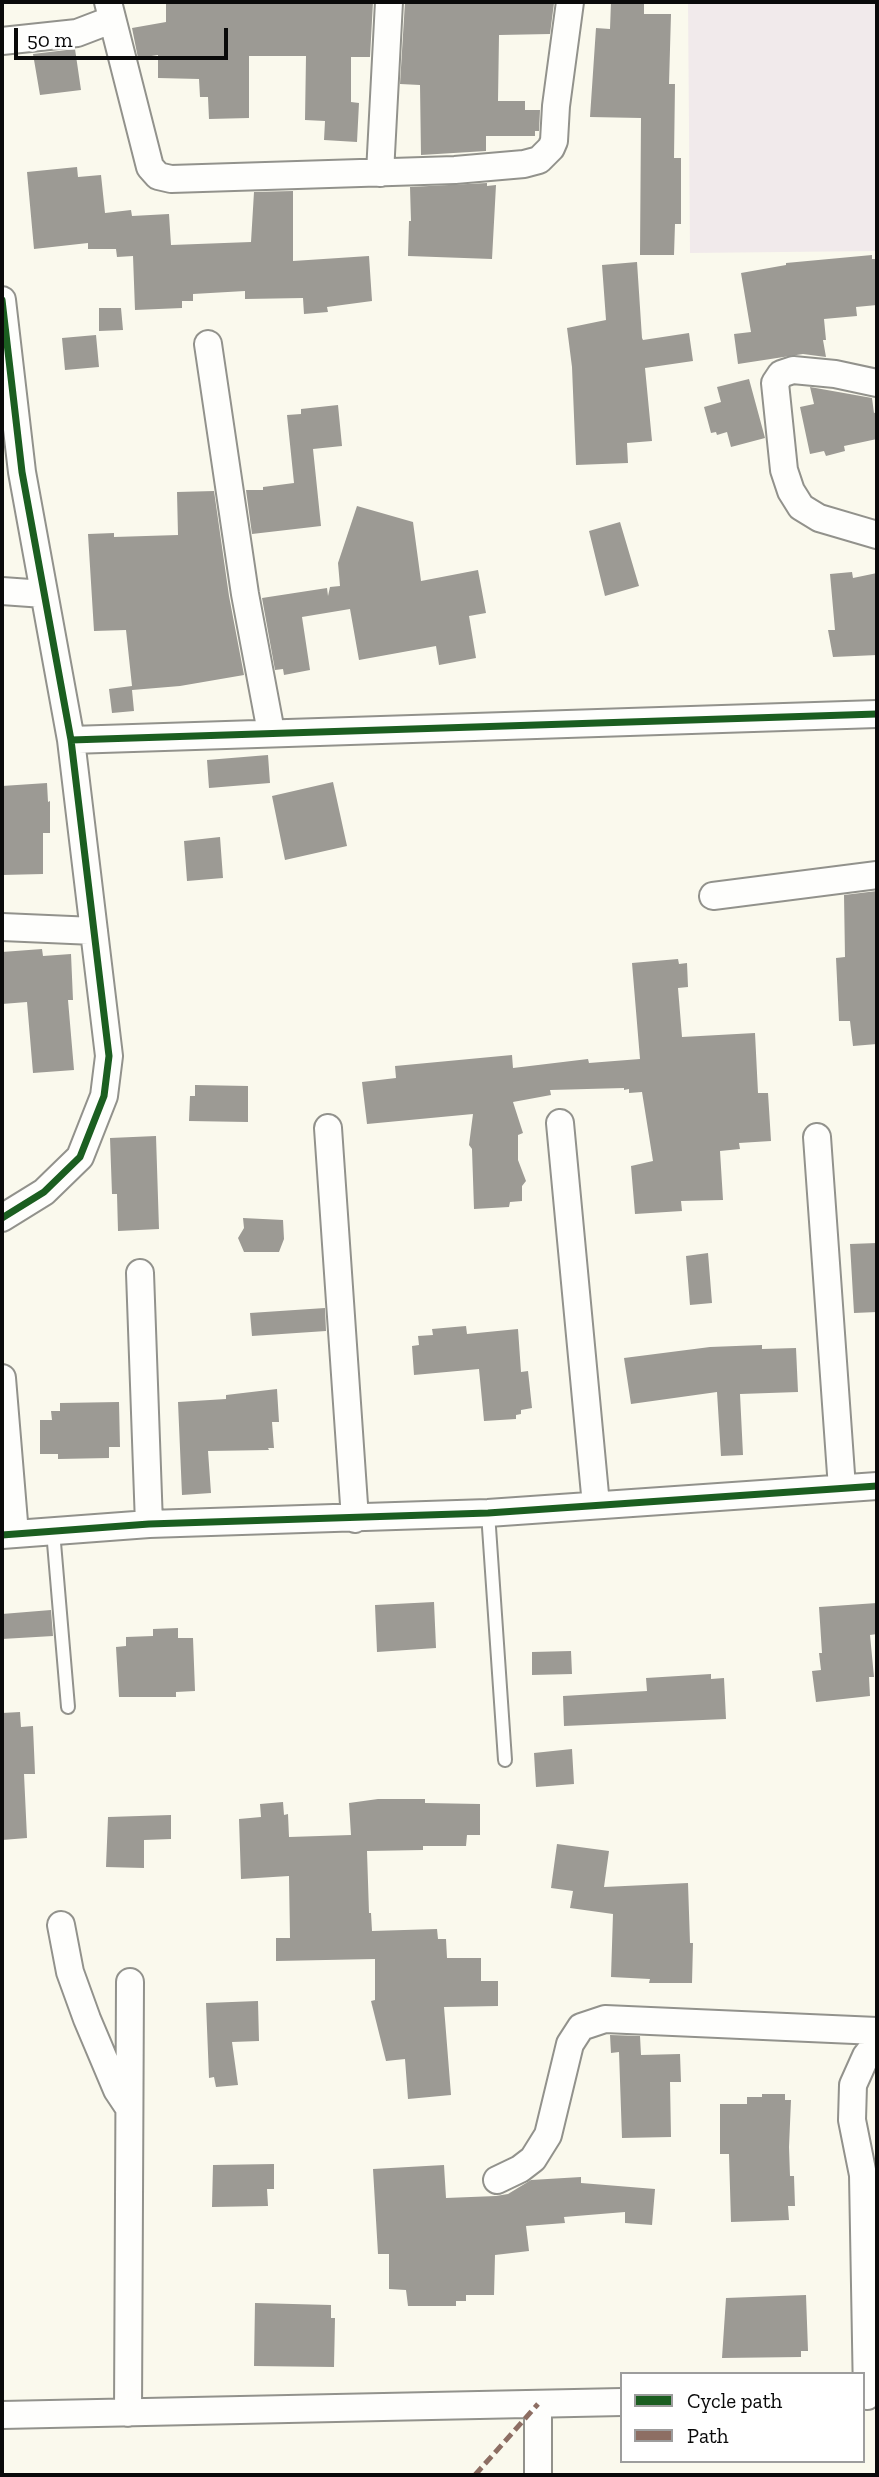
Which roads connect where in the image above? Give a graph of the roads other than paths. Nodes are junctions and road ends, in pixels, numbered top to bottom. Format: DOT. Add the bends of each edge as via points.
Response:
graph roads {
  1 [pos="388,2"];
  2 [pos="570,2"];
  3 [pos="110,11"];
  4 [pos="2,41"];
  5 [pos="380,173"];
  6 [pos="2,300"];
  7 [pos="208,344"];
  8 [pos="877,383"];
  9 [pos="12,472"];
  10 [pos="877,535"];
  11 [pos="2,591"];
  12 [pos="44,594"];
  13 [pos="877,714"];
  14 [pos="271,732"];
  15 [pos="71,740"];
  16 [pos="877,875"];
  17 [pos="713,896"];
  18 [pos="2,927"];
  19 [pos="94,931"];
  20 [pos="560,1123"];
  21 [pos="328,1128"];
  22 [pos="817,1137"];
  23 [pos="2,1218"];
  24 [pos="139,1273"];
  25 [pos="2,1378"];
  26 [pos="877,1486"];
  27 [pos="842,1489"];
  28 [pos="596,1505"];
  29 [pos="488,1513"];
  30 [pos="355,1519"];
  31 [pos="149,1524"];
  32 [pos="53,1531"];
  33 [pos="8,1534"];
  34 [pos="68,1707"];
  35 [pos="505,1760"];
  36 [pos="61,1925"];
  37 [pos="130,1982"];
  38 [pos="877,2031"];
  39 [pos="877,2042"];
  40 [pos="130,2109"];
  41 [pos="497,2180"];
  42 [pos="869,2396"];
  43 [pos="620,2402"];
  44 [pos="538,2404"];
  45 [pos="128,2413"];
  46 [pos="2,2416"];
  47 [pos="538,2475"];
  1 -- 5 [label="street"];
  2 -- 5 [label="street" via="554,141 539,160"];
  3 -- 4 [label="street" via="78,33"];
  3 -- 5 [label="street" via="150,167 158,176"];
  6 -- 9 [label="street"];
  7 -- 14 [label="street" via="245,594"];
  8 -- 10 [label="street" via="793,370 781,374 775,383 784,470 801,507 819,518"];
  9 -- 12 [label="street"];
  11 -- 12 [label="street"];
  12 -- 15 [label="street"];
  13 -- 14 [label="street"];
  14 -- 15 [label="street"];
  15 -- 19 [label="street"];
  16 -- 17 [label="street"];
  18 -- 19 [label="street"];
  19 -- 23 [label="street" via="109,1056 104,1096 80,1157 44,1192"];
  20 -- 28 [label="street"];
  21 -- 30 [label="street"];
  22 -- 27 [label="street"];
  24 -- 31 [label="street"];
  25 -- 33 [label="street"];
  26 -- 27 [label="street"];
  27 -- 28 [label="street"];
  28 -- 29 [label="street"];
  29 -- 30 [label="street"];
  29 -- 35 [label="lane"];
  30 -- 31 [label="street"];
  31 -- 32 [label="street"];
  32 -- 33 [label="street"];
  32 -- 34 [label="lane"];
  36 -- 40 [label="street" via="87,2019 117,2090"];
  37 -- 40 [label="street"];
  38 -- 41 [label="street" via="605,2020 581,2027 570,2044 548,2135 533,2159"];
  39 -- 42 [label="street" via="853,2085 852,2120 863,2175"];
  40 -- 45 [label="street"];
  43 -- 44 [label="street"];
  44 -- 45 [label="street"];
  44 -- 47 [label="street"];
  45 -- 46 [label="street"];
}
